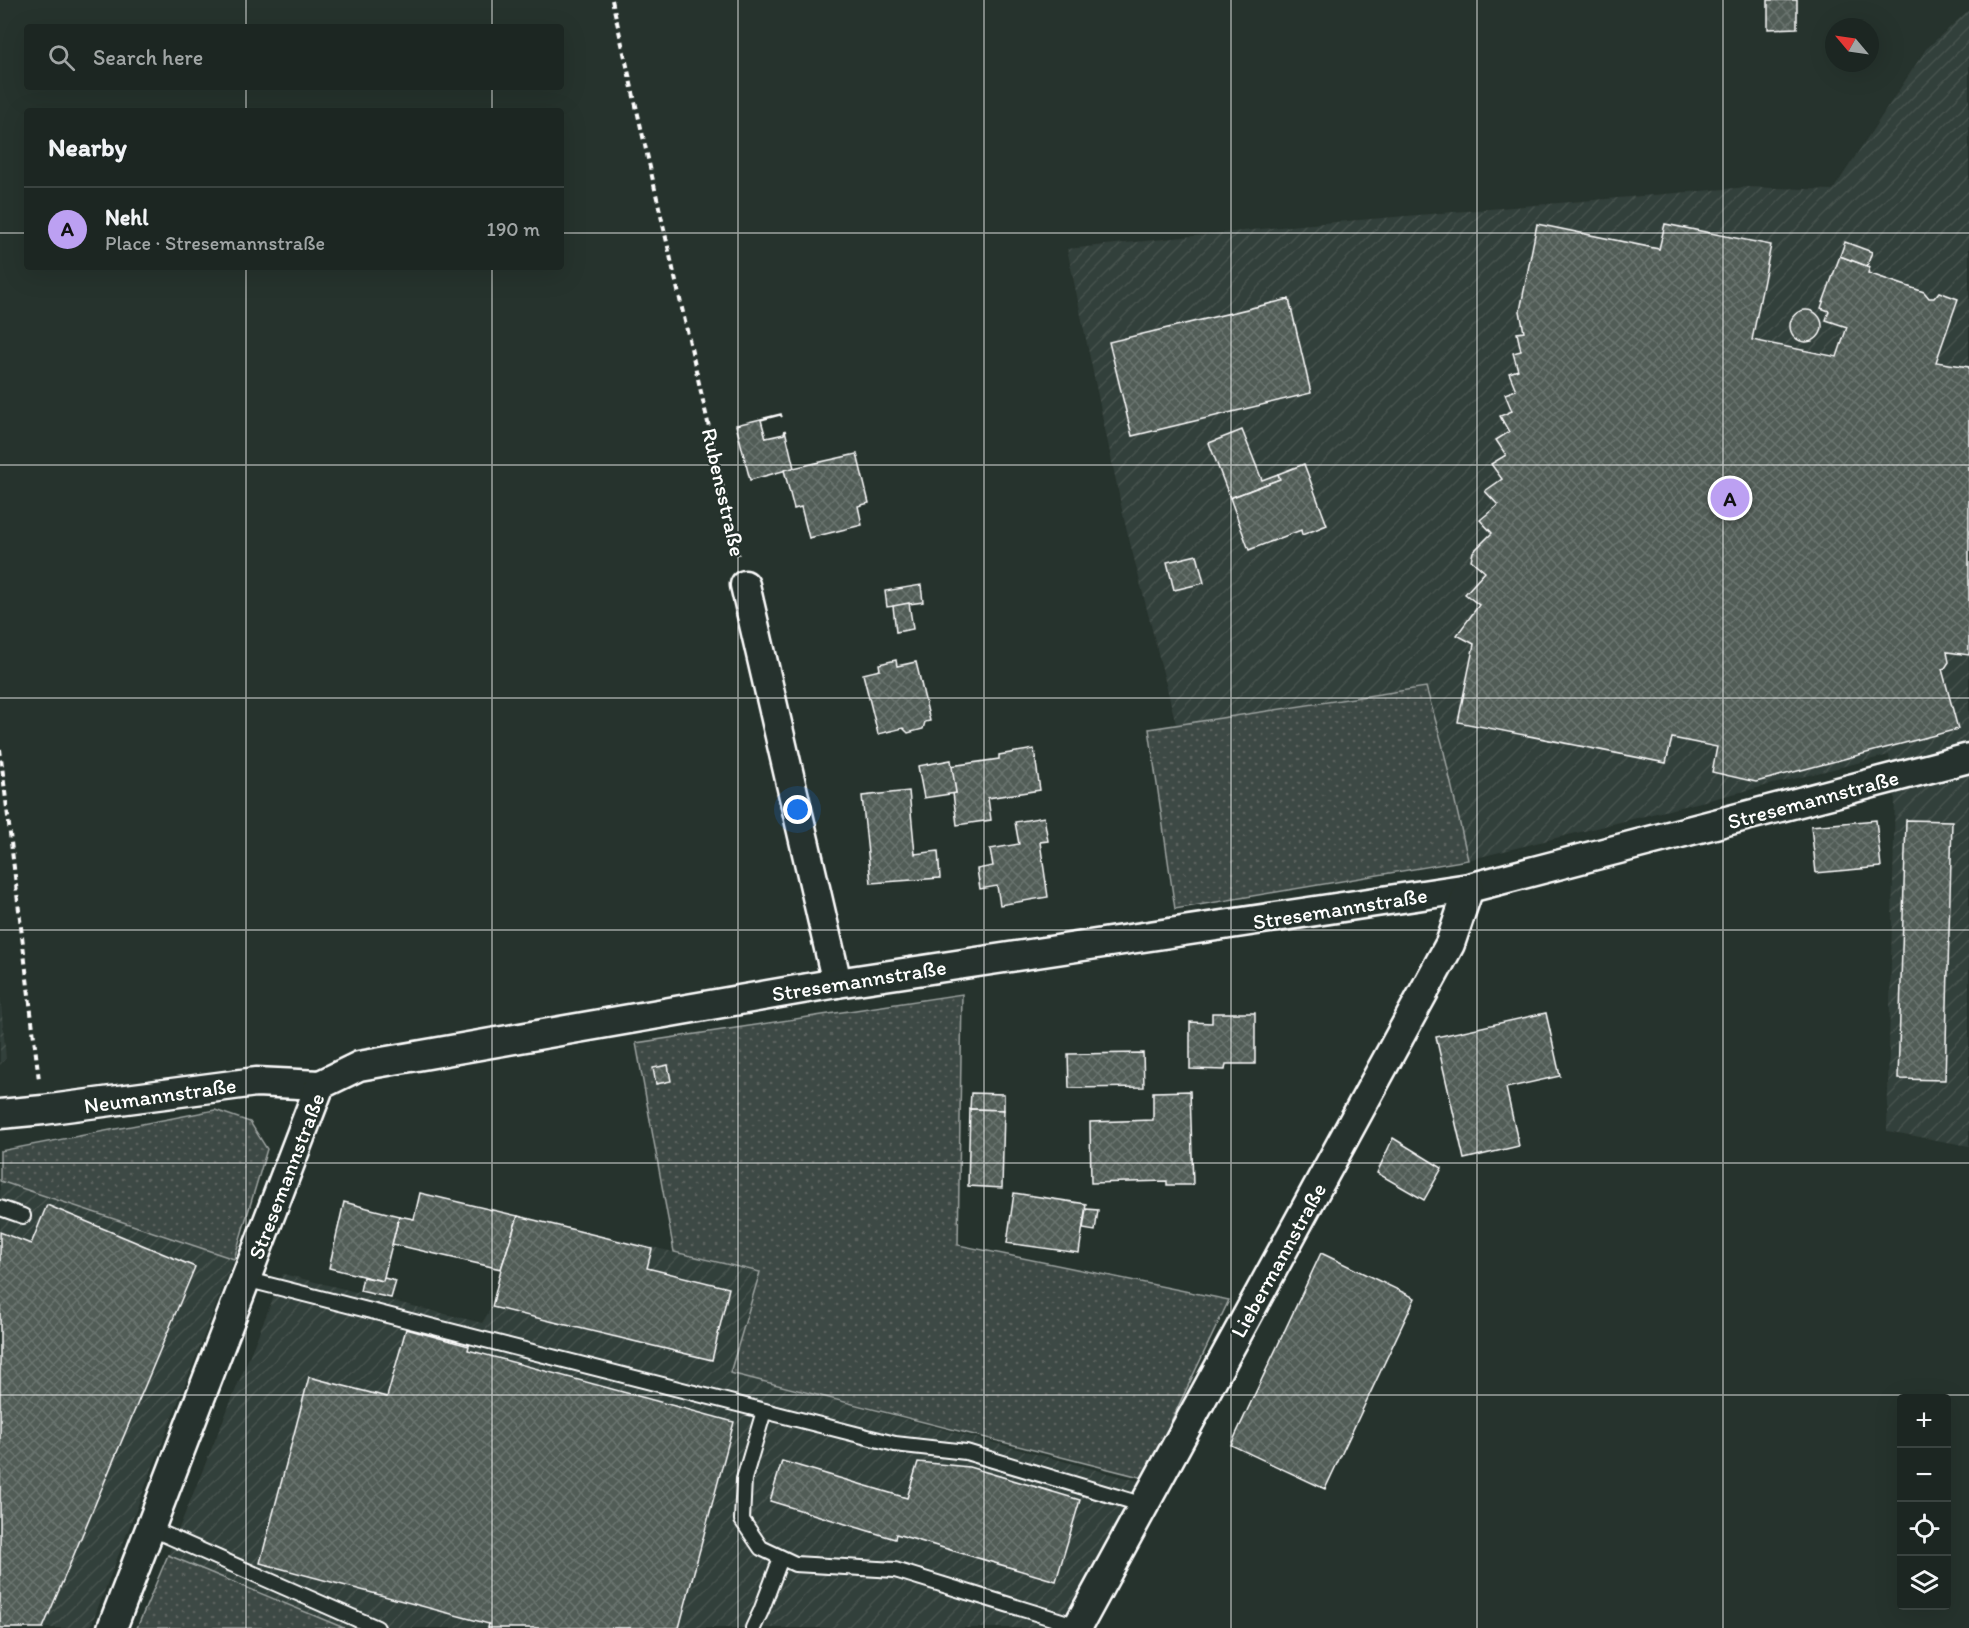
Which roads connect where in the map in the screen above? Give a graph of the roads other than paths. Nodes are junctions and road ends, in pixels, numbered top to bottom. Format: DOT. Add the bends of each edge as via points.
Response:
graph roads {
  1 [pos="745,585"];
  2 [pos="1969,758"];
  3 [pos="1469,888"];
  4 [pos="837,983"];
  5 [pos="320,1085"];
  6 [pos="0,1114"];
  7 [pos="0,1208"];
  8 [pos="23,1216"];
  9 [pos="245,1279"];
  10 [pos="764,1411"];
  11 [pos="1144,1505"];
  12 [pos="150,1528"];
  13 [pos="781,1558"];
  14 [pos="1078,1627"];
  15 [pos="112,1628"];
  16 [pos="377,1628"];
  17 [pos="753,1628"];
  1 -- 4 [label="street, Rubensstraße"];
  2 -- 3 [label="street, Stresemannstraße"];
  3 -- 4 [label="street, Stresemannstraße"];
  3 -- 11 [label="street, Liebermannstraße" via="1450,944"];
  4 -- 5 [label="street, Stresemannstraße" via="359,1066"];
  5 -- 6 [label="street, Neumannstraße" via="256,1082"];
  5 -- 9 [label="street, Stresemannstraße"];
  7 -- 8 [label="lane"];
  9 -- 10 [label="lane"];
  9 -- 12 [label="street, Stresemannstraße"];
  10 -- 11 [label="lane" via="895,1444 966,1452"];
  10 -- 13 [label="lane" via="744,1479 741,1520 761,1548"];
  11 -- 14 [label="street, Liebermannstraße"];
  12 -- 15 [label="street, Stresemannstraße"];
  12 -- 16 [label="lane"];
  13 -- 14 [label="lane" via="795,1564 895,1570"];
  13 -- 17 [label="lane"];
}
